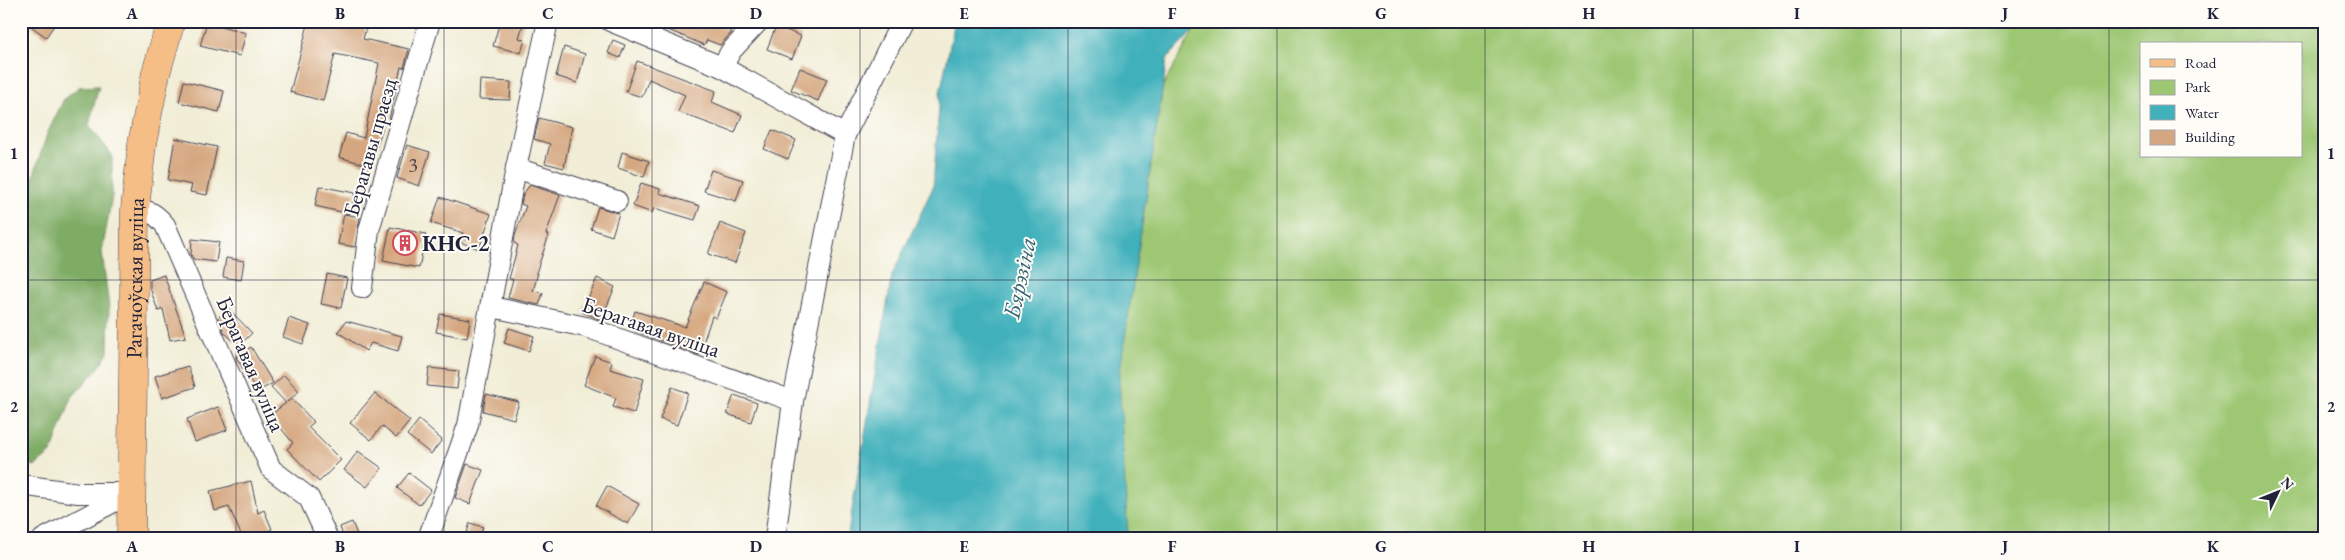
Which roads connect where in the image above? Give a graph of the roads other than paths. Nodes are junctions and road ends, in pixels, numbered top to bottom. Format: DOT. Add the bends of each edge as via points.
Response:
graph roads {
  1 [pos="171,21"];
  2 [pos="430,21"];
  3 [pos="548,21"];
  4 [pos="610,21"];
  5 [pos="759,21"];
  6 [pos="902,21"];
  7 [pos="722,67"];
  8 [pos="845,135"];
  9 [pos="516,168"];
  10 [pos="617,201"];
  11 [pos="134,209"];
  12 [pos="362,288"];
  13 [pos="492,307"];
  14 [pos="793,401"];
  15 [pos="21,485"];
  16 [pos="131,493"];
  17 [pos="43,539"];
  18 [pos="131,539"];
  19 [pos="328,539"];
  20 [pos="428,539"];
  21 [pos="775,539"];
  1 -- 11 [label="main road, Рагачоўская вуліца" via="156,73 142,144"];
  2 -- 12 [label="street, Берагавы праезд" via="370,230"];
  3 -- 9 [label="street"];
  4 -- 7 [label="street"];
  5 -- 7 [label="street"];
  6 -- 8 [label="street"];
  7 -- 8 [label="street"];
  8 -- 14 [label="street"];
  9 -- 10 [label="street"];
  9 -- 13 [label="street"];
  11 -- 16 [label="main road, Рагачоўская вуліца"];
  11 -- 19 [label="street, Берагавая вуліца" via="148,210 165,225 271,468 309,498"];
  13 -- 14 [label="street, Берагавая вуліца" via="586,327"];
  13 -- 20 [label="street" via="468,425"];
  14 -- 21 [label="street"];
  15 -- 16 [label="street" via="78,493"];
  16 -- 17 [label="street"];
  16 -- 18 [label="main road, Рагачоўская вуліца"];
}
